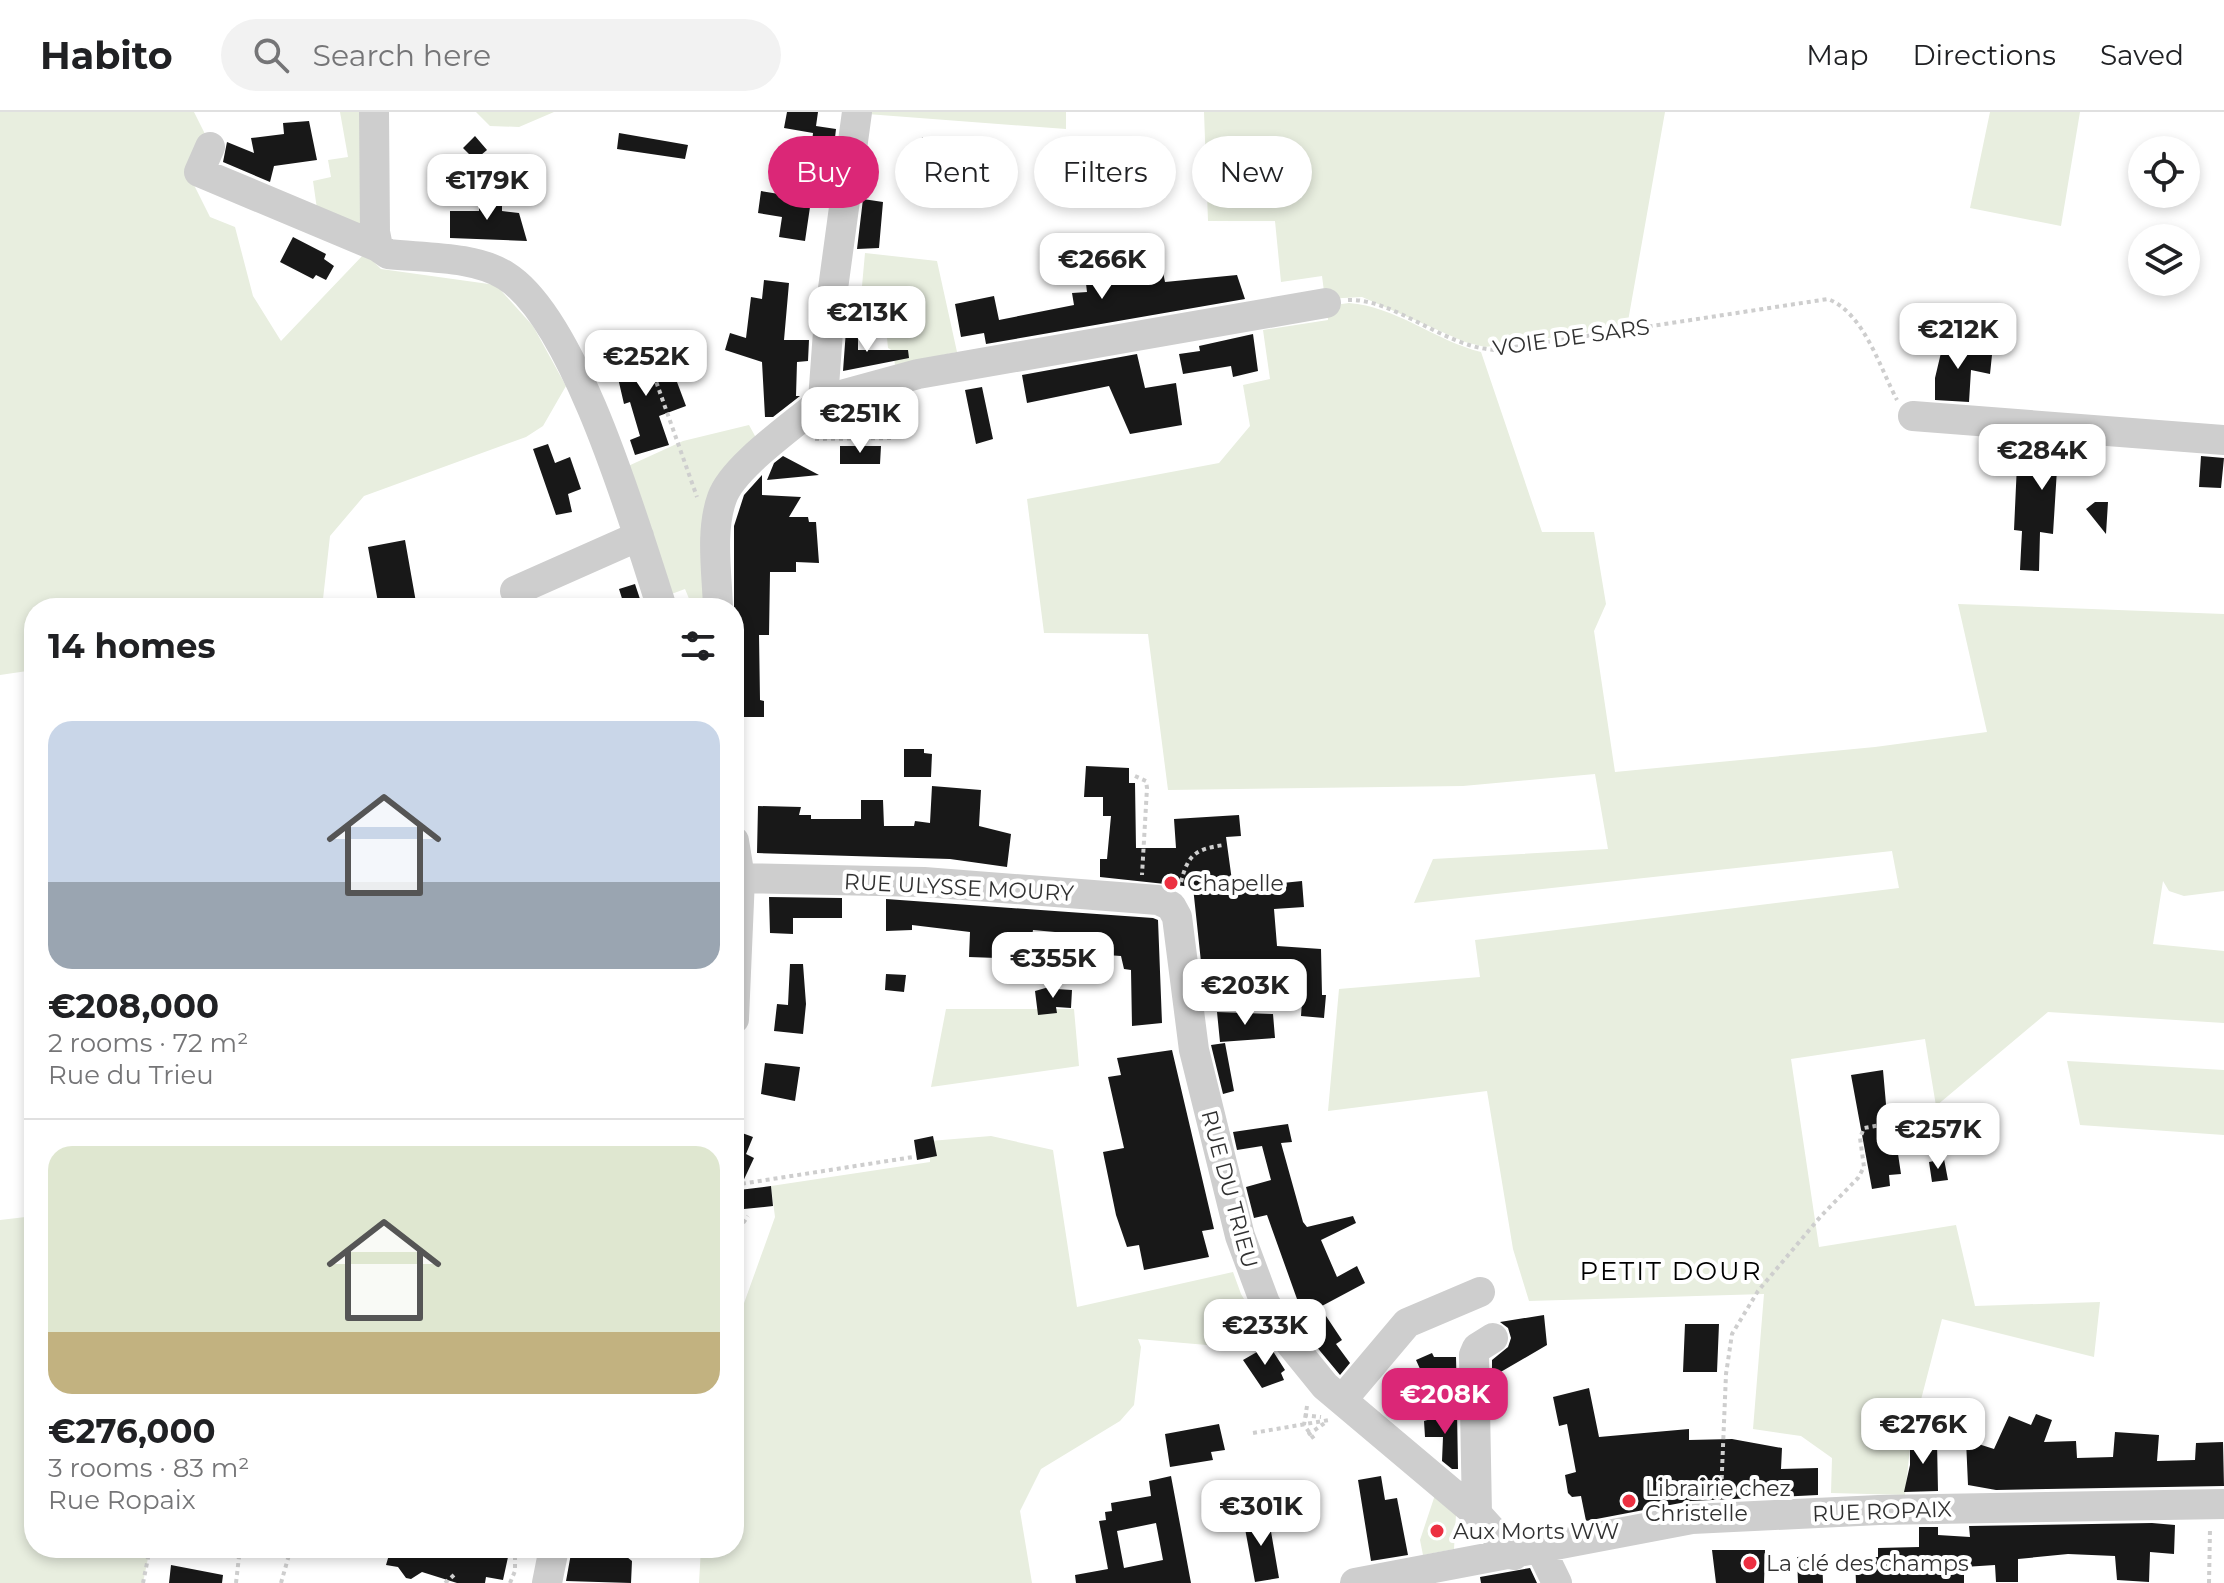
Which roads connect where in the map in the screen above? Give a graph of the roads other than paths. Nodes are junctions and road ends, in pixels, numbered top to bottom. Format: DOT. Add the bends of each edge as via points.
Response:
graph roads {
  1 [pos="374,112"];
  2 [pos="857,112"];
  3 [pos="210,147"];
  4 [pos="378,247"];
  5 [pos="1326,303"];
  6 [pos="823,400"];
  7 [pos="1913,416"];
  8 [pos="2224,440"];
  9 [pos="639,536"];
  10 [pos="515,591"];
  11 [pos="659,598"];
  12 [pos="718,598"];
  13 [pos="744,878"];
  14 [pos="1173,909"];
  15 [pos="1480,1292"];
  16 [pos="1493,1338"];
  17 [pos="1332,1412"];
  18 [pos="2217,1504"];
  19 [pos="1477,1514"];
  20 [pos="1528,1553"];
  21 [pos="552,1558"];
  22 [pos="547,1583"];
  23 [pos="1355,1583"];
  24 [pos="1557,1583"];
  1 -- 4 [label="street"];
  2 -- 6 [label="street"];
  3 -- 4 [label="street" via="199,172"];
  4 -- 9 [label="street" via="388,254 492,268 524,293 556,338 603,430"];
  5 -- 6 [label="street" via="918,374"];
  6 -- 12 [label="street" via="733,477 722,498"];
  7 -- 8 [label="street"];
  9 -- 10 [label="street"];
  9 -- 11 [label="street"];
  13 -- 14 [label="street, RUE ULYSSE MOURY" via="924,882 1141,899"];
  14 -- 17 [label="street, RUE DU TRIEU" via="1189,1028 1245,1253 1265,1303"];
  15 -- 17 [label="street" via="1407,1323"];
  16 -- 19 [label="street" via="1474,1355"];
  17 -- 19 [label="street, RUE DU TRIEU"];
  18 -- 20 [label="street, RUE ROPAIX" via="1736,1518 1694,1537 1585,1555"];
  19 -- 20 [label="street, RUE DU TRIEU"];
  20 -- 23 [label="street"];
  20 -- 24 [label="street, RUE DU TRIEU"];
  21 -- 22 [label="street"];
}
